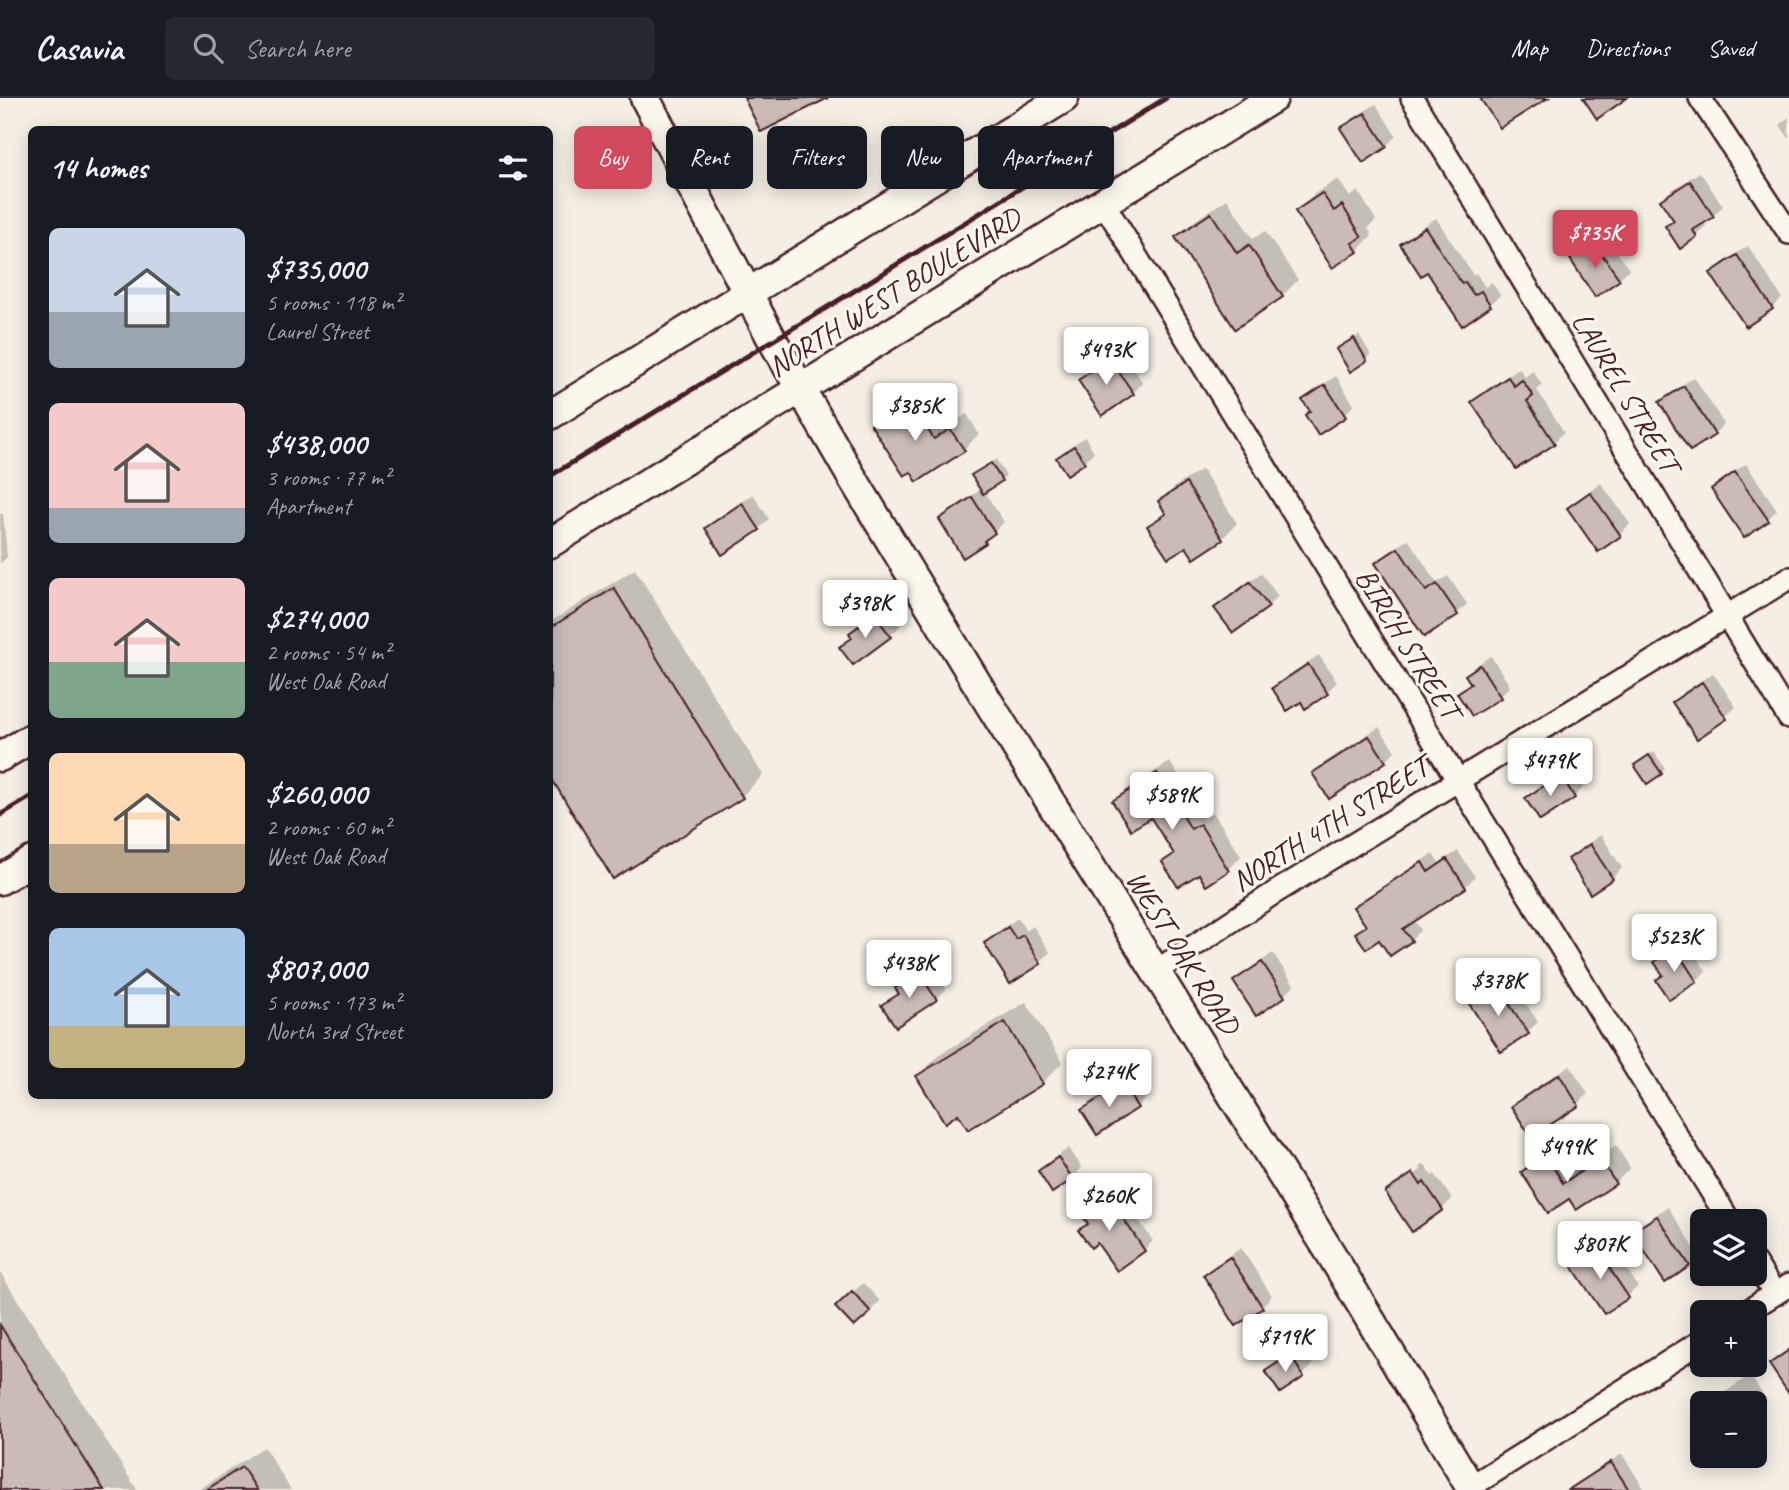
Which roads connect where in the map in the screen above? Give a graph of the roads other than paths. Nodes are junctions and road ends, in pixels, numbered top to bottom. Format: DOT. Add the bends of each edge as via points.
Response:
graph roads {
  1 [pos="645,98"];
  2 [pos="1064,98"];
  3 [pos="1273,98"];
  4 [pos="1412,98"];
  5 [pos="1700,98"];
  6 [pos="1103,202"];
  7 [pos="1789,233"];
  8 [pos="747,294"];
  9 [pos="800,389"];
  10 [pos="553,413"];
  11 [pos="553,541"];
  12 [pos="1789,578"];
  13 [pos="1727,616"];
  14 [pos="1789,718"];
  15 [pos="28,740"];
  16 [pos="0,757"];
  17 [pos="1458,780"];
  18 [pos="28,862"];
  19 [pos="0,880"];
  20 [pos="1156,971"];
  21 [pos="1722,1209"];
  22 [pos="1767,1275"];
  23 [pos="1782,1290"];
  24 [pos="1766,1300"];
  25 [pos="1690,1348"];
  26 [pos="1471,1489"];
  1 -- 8 [label="street, WEST OAK ROAD"];
  2 -- 8 [label="street"];
  3 -- 6 [label="street, NORTH WEST BOULEVARD"];
  4 -- 13 [label="street, LAUREL STREET"];
  5 -- 7 [label="street"];
  6 -- 9 [label="street, NORTH WEST BOULEVARD"];
  6 -- 17 [label="street, BIRCH STREET"];
  8 -- 9 [label="street, WEST OAK ROAD"];
  8 -- 10 [label="street"];
  9 -- 11 [label="street, NORTH WEST BOULEVARD"];
  9 -- 20 [label="street, WEST OAK ROAD"];
  12 -- 13 [label="street, NORTH 4TH STREET"];
  13 -- 14 [label="street, LAUREL STREET"];
  13 -- 17 [label="street, NORTH 4TH STREET"];
  15 -- 16 [label="street"];
  17 -- 20 [label="street, NORTH 4TH STREET"];
  17 -- 21 [label="street, BIRCH STREET"];
  18 -- 19 [label="street"];
  20 -- 26 [label="street, WEST OAK ROAD"];
  22 -- 23 [label="street"];
  23 -- 24 [label="street"];
  25 -- 26 [label="street"];
}
